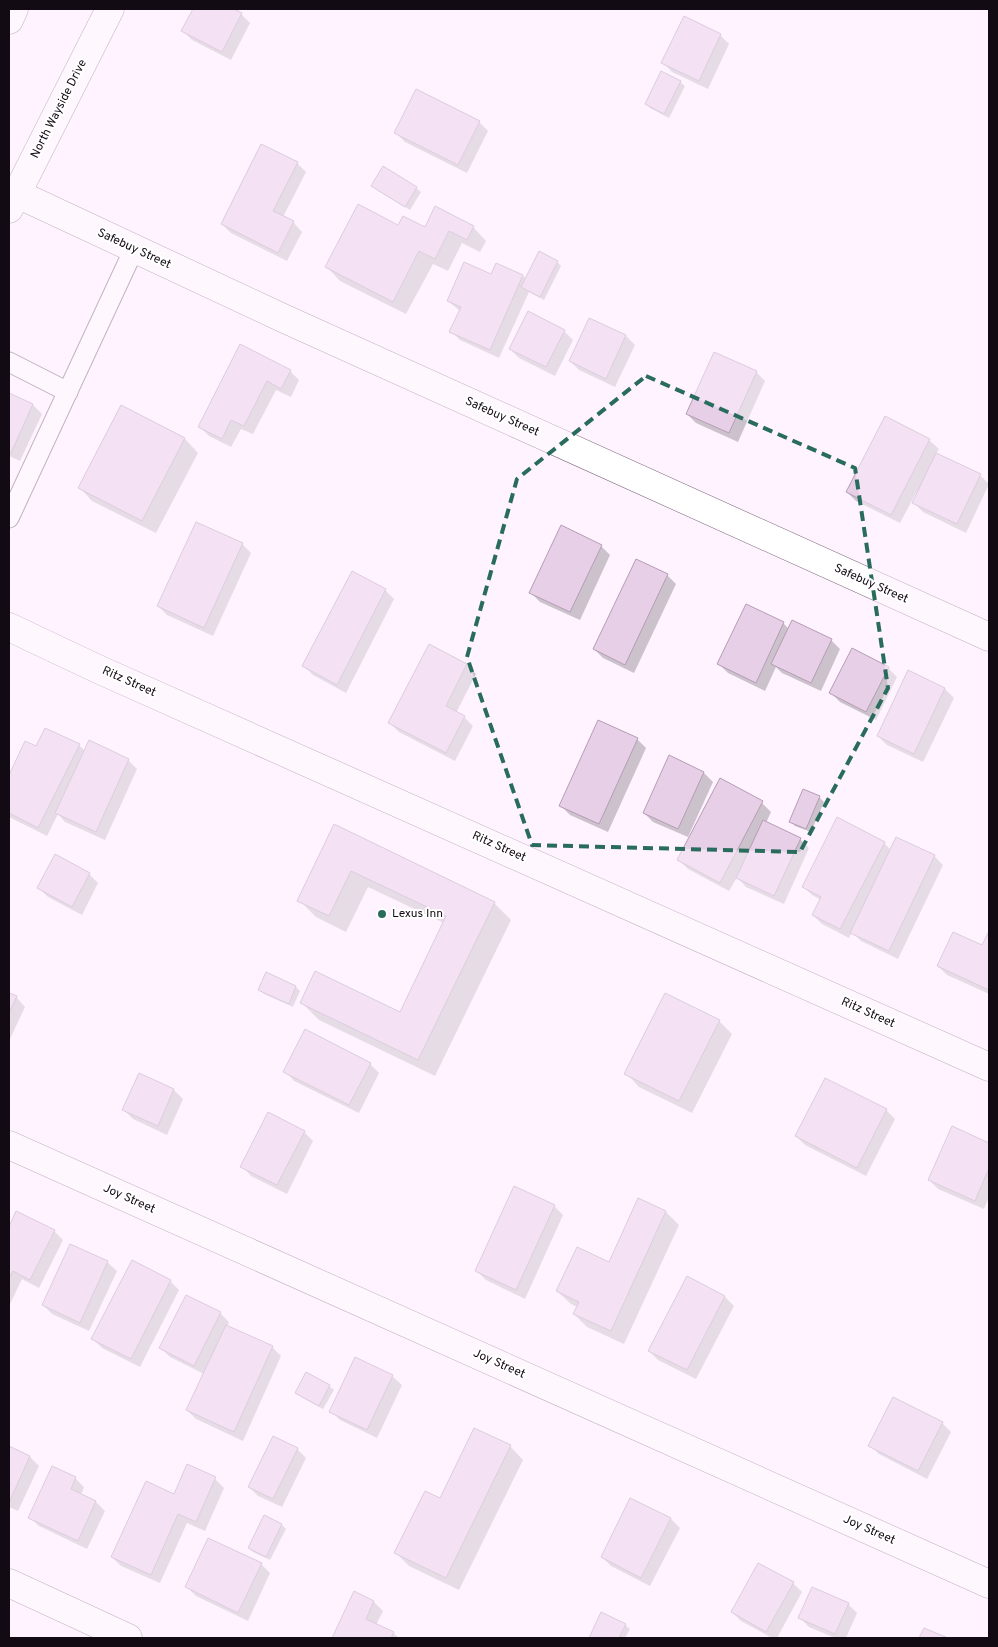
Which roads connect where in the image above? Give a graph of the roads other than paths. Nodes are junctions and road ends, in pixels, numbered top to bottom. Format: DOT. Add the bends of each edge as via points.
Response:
graph roads {
  1 [pos="14,9"];
  2 [pos="110,9"];
  3 [pos="9,20"];
  4 [pos="11,198"];
  5 [pos="134,249"];
  6 [pos="9,362"];
  7 [pos="68,392"];
  8 [pos="11,506"];
  9 [pos="9,627"];
  10 [pos="989,637"];
  11 [pos="989,1067"];
  12 [pos="9,1145"];
  13 [pos="9,1583"];
  14 [pos="989,1584"];
  15 [pos="128,1638"];
  1 -- 3 [label="street"];
  2 -- 4 [label="street, North Wayside Drive"];
  4 -- 5 [label="street, Safebuy Street"];
  5 -- 7 [label="lane"];
  5 -- 10 [label="street, Safebuy Street"];
  6 -- 7 [label="lane"];
  7 -- 8 [label="lane"];
  9 -- 11 [label="street, Ritz Street"];
  12 -- 14 [label="street, Joy Street"];
  13 -- 15 [label="street"];
}
